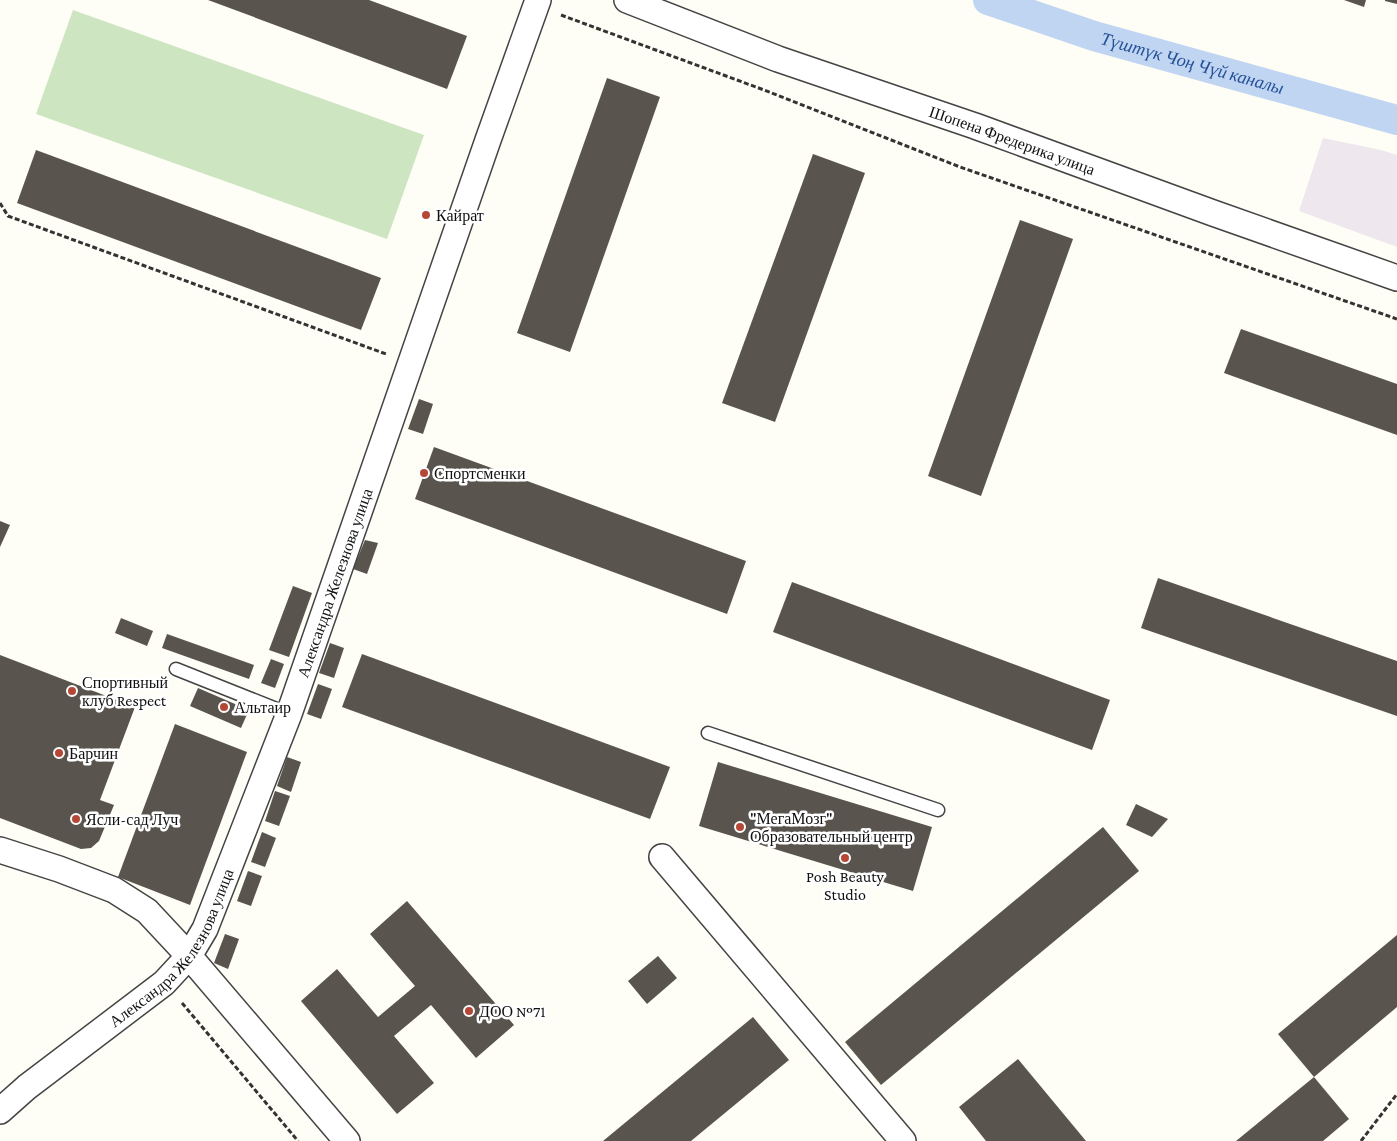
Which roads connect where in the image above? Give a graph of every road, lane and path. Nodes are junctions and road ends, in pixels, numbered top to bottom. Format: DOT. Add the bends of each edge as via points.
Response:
graph roads {
  1 [pos="628,0"];
  2 [pos="537,3"];
  3 [pos="0,203"];
  4 [pos="1397,278"];
  5 [pos="1397,319"];
  6 [pos="394,358"];
  7 [pos="176,669"];
  8 [pos="289,714"];
  9 [pos="708,733"];
  10 [pos="938,810"];
  11 [pos="0,850"];
  12 [pos="662,856"];
  13 [pos="189,956"];
  14 [pos="164,983"];
  15 [pos="1397,1094"];
  16 [pos="0,1111"];
  17 [pos="298,1141"];
  18 [pos="347,1141"];
  19 [pos="903,1141"];
  20 [pos="1361,1141"];
  1 -- 4 [label="street, Шопена Фредерика улица" via="778,59 975,126"];
  2 -- 5 [label="path" via="960,168"];
  2 -- 8 [label="street, Александра Железнова улица"];
  3 -- 6 [label="path" via="8,216"];
  7 -- 8 [label="lane"];
  8 -- 13 [label="street, Александра Железнова улица" via="205,929"];
  9 -- 10 [label="lane"];
  11 -- 13 [label="street" via="114,890 147,911"];
  12 -- 19 [label="street"];
  13 -- 14 [label="street, Александра Железнова улица"];
  13 -- 18 [label="street"];
  14 -- 16 [label="street, Александра Железнова улица"];
  14 -- 17 [label="path"];
  15 -- 20 [label="path"];
}
